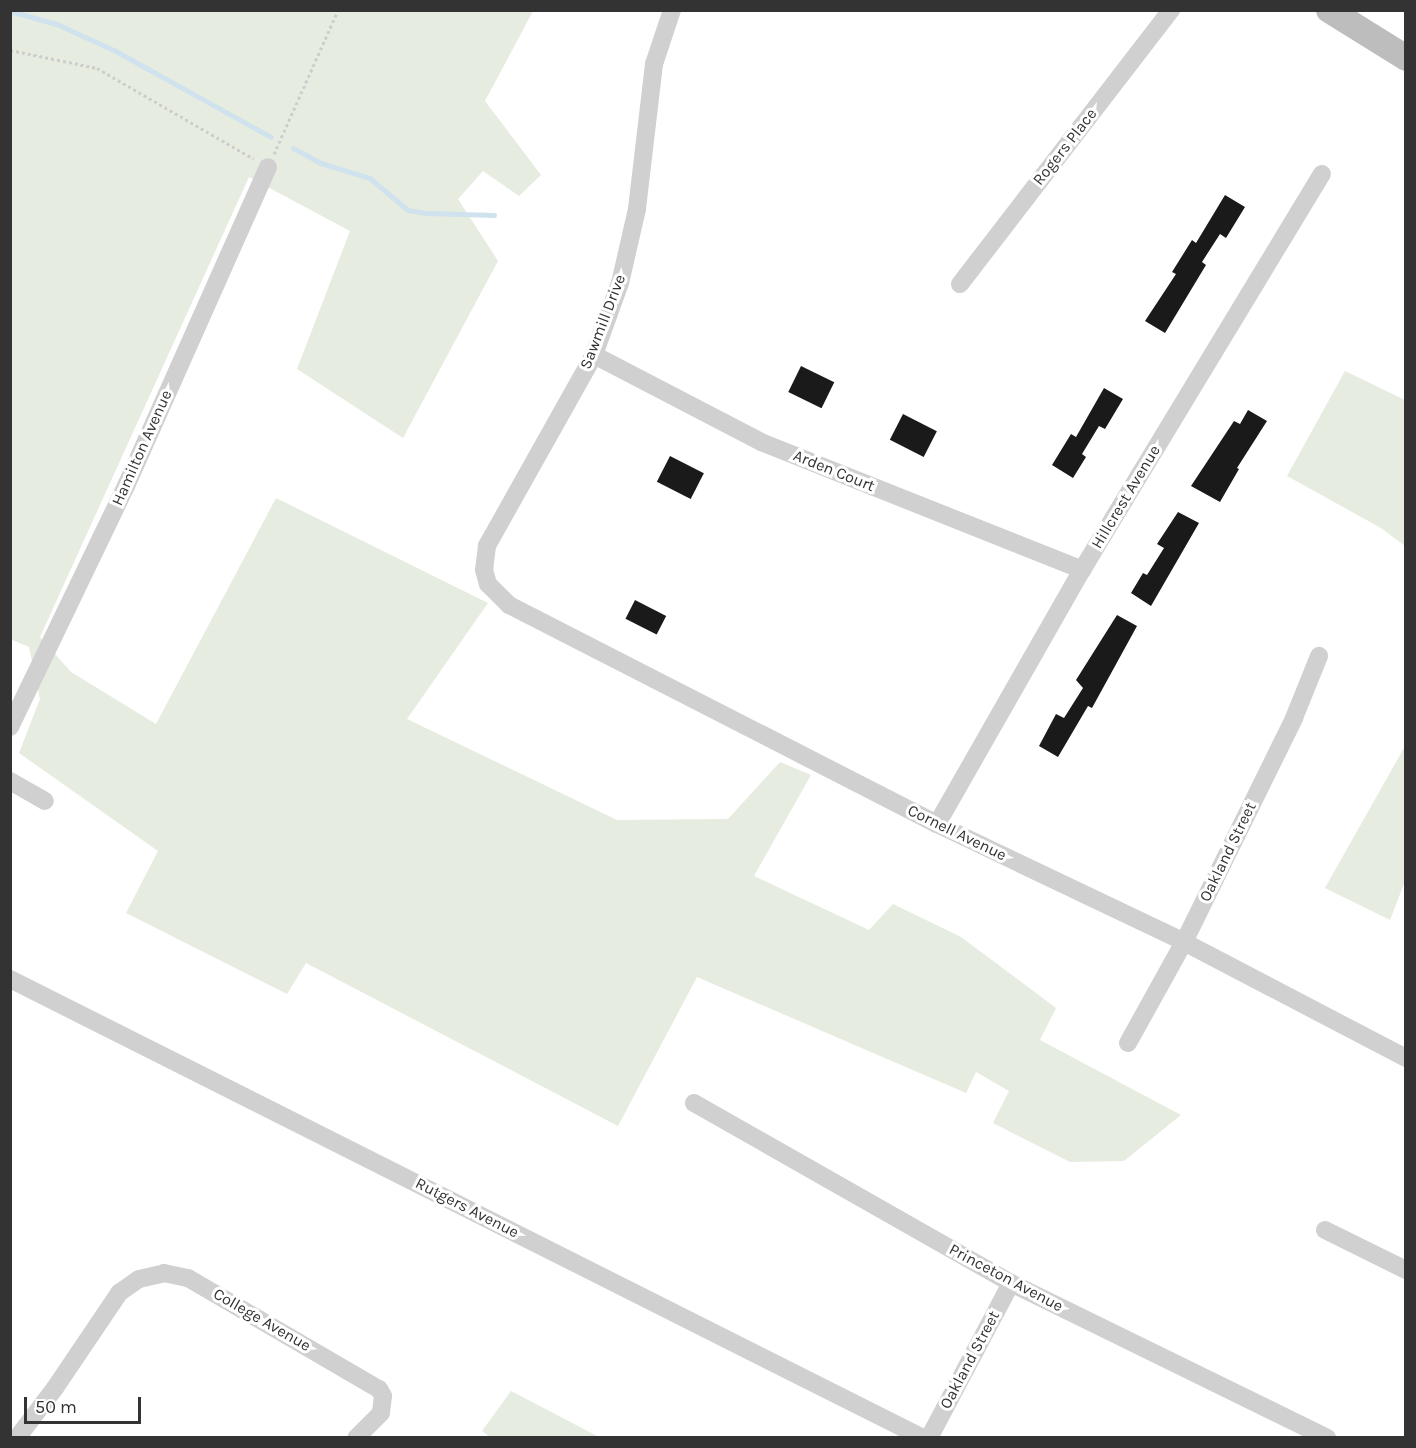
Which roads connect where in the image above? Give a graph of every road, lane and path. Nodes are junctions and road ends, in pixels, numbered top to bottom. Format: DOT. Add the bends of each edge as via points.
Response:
graph roads {
  1 [pos="338,10"];
  2 [pos="672,10"];
  3 [pos="1171,10"];
  4 [pos="1329,10"];
  5 [pos="10,50"];
  6 [pos="1406,58"];
  7 [pos="268,167"];
  8 [pos="1322,174"];
  9 [pos="960,284"];
  10 [pos="594,354"];
  11 [pos="1082,570"];
  12 [pos="509,605"];
  13 [pos="1319,656"];
  14 [pos="10,727"];
  15 [pos="10,781"];
  16 [pos="45,801"];
  17 [pos="937,824"];
  18 [pos="1184,942"];
  19 [pos="10,979"];
  20 [pos="1128,1043"];
  21 [pos="1406,1058"];
  22 [pos="694,1103"];
  23 [pos="1325,1230"];
  24 [pos="1406,1270"];
  25 [pos="1011,1283"];
  26 [pos="10,1434"];
  27 [pos="16,1437"];
  28 [pos="356,1437"];
  29 [pos="923,1437"];
  30 [pos="929,1437"];
  31 [pos="1327,1437"];
  1 -- 7 [label="path"];
  2 -- 10 [label="street, Sawmill Drive" via="654,64 631,246"];
  3 -- 9 [label="street, Rogers Place"];
  4 -- 6 [label="main road"];
  5 -- 7 [label="path" via="97,68"];
  7 -- 14 [label="street, Hamilton Avenue" via="126,486"];
  8 -- 11 [label="street, Hillcrest Avenue"];
  10 -- 11 [label="street, Arden Court" via="761,442"];
  10 -- 12 [label="street, Sawmill Drive" via="487,546 484,570 488,585"];
  11 -- 17 [label="street, Hillcrest Avenue"];
  12 -- 17 [label="street, Cornell Avenue"];
  13 -- 18 [label="street, Oakland Street" via="1294,718"];
  15 -- 16 [label="street"];
  17 -- 18 [label="street, Cornell Avenue"];
  18 -- 20 [label="street, Oakland Street"];
  18 -- 21 [label="street, Cornell Avenue"];
  19 -- 29 [label="street, Rutgers Avenue"];
  22 -- 25 [label="street, Princeton Avenue"];
  23 -- 24 [label="street"];
  25 -- 30 [label="street, Oakland Street"];
  25 -- 31 [label="street, Princeton Avenue"];
  26 -- 27 [label="street"];
  27 -- 28 [label="street, College Avenue" via="55,1388 119,1293 139,1279 164,1273 188,1278 372,1383 383,1396 381,1413"];
}
